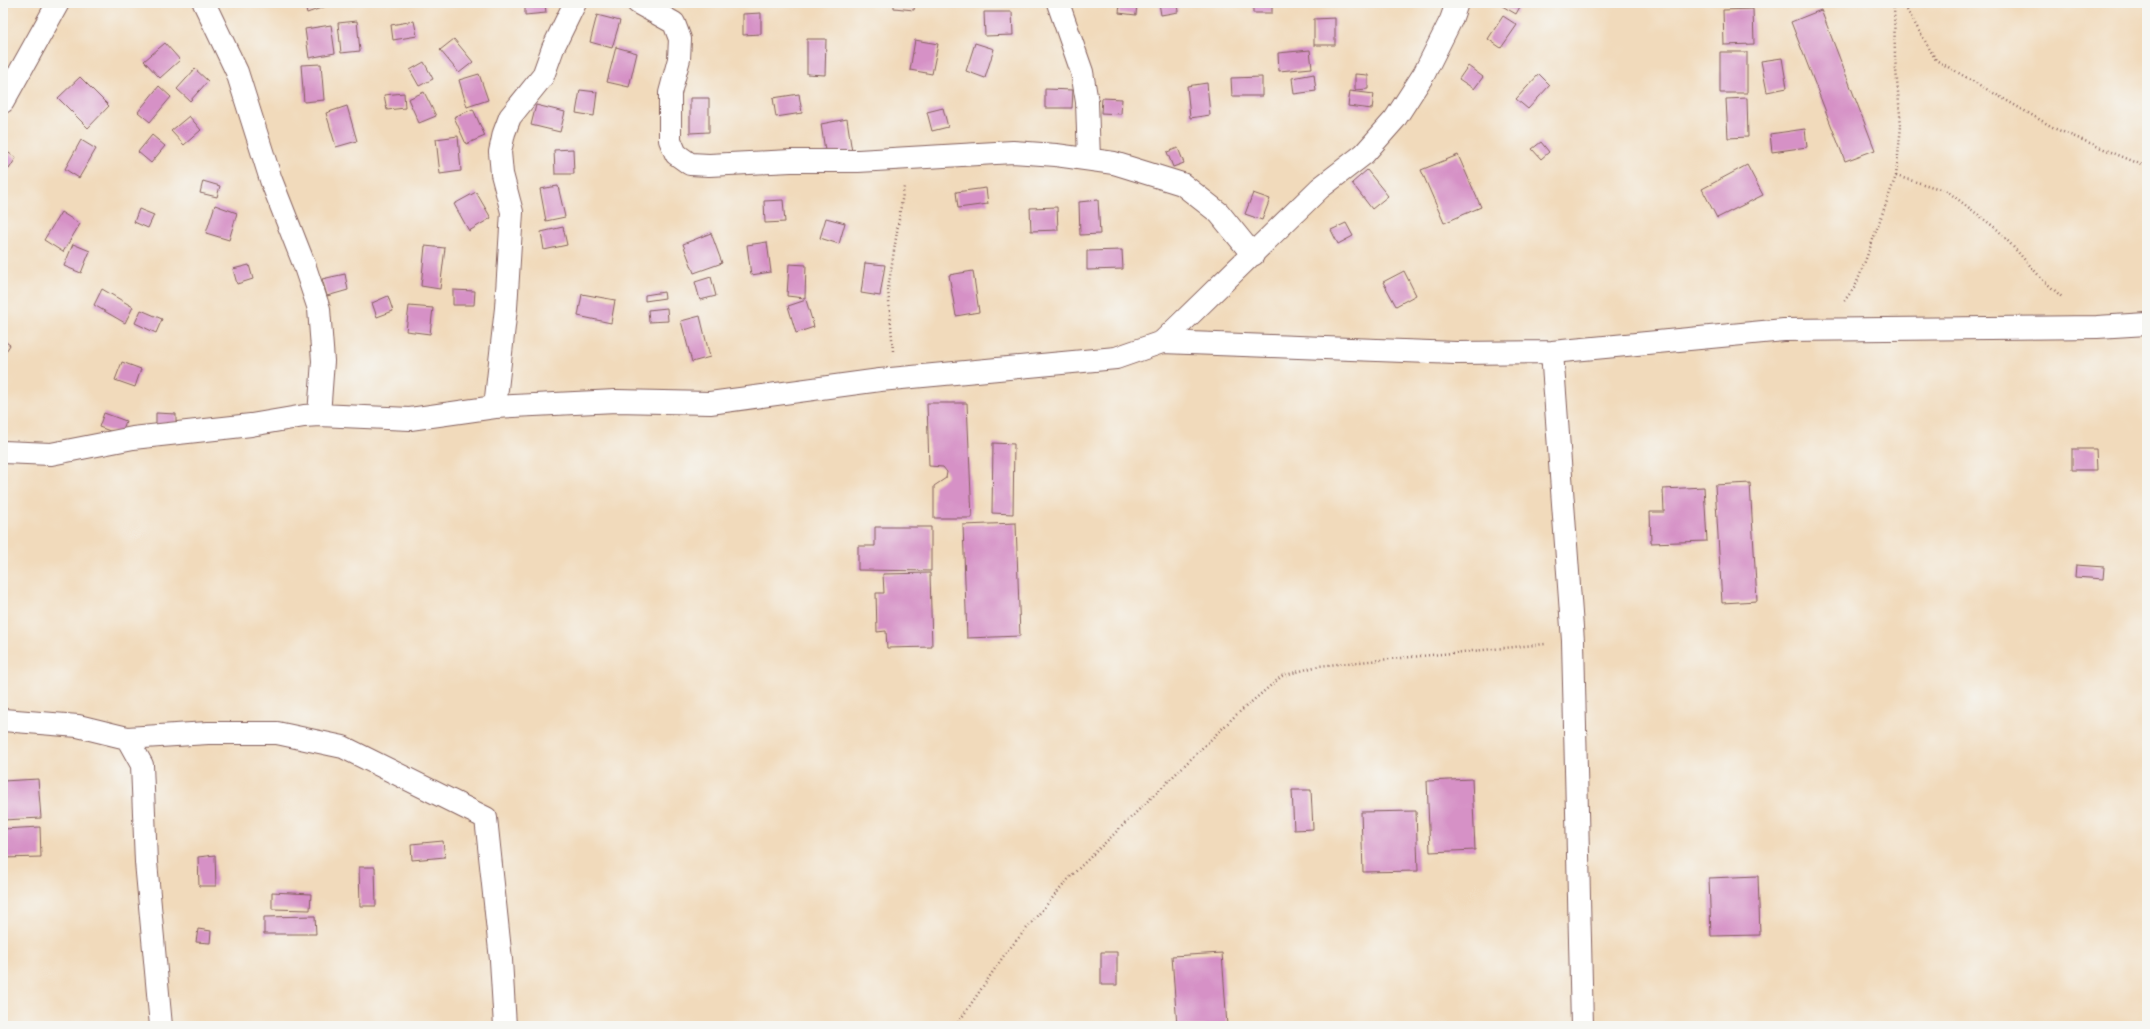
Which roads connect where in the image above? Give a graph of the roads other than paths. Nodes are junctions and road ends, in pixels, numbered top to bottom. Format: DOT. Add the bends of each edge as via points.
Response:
graph roads {
  1 [pos="58,3"];
  2 [pos="204,3"];
  3 [pos="575,3"];
  4 [pos="638,3"];
  5 [pos="1058,3"];
  6 [pos="1457,3"];
  7 [pos="3,102"];
  8 [pos="1088,159"];
  9 [pos="1253,255"];
  10 [pos="2147,324"];
  11 [pos="1162,342"];
  12 [pos="1552,352"];
  13 [pos="495,407"];
  14 [pos="319,415"];
  15 [pos="3,452"];
  16 [pos="3,720"];
  17 [pos="127,738"];
  18 [pos="161,1026"];
  19 [pos="505,1026"];
  20 [pos="1582,1026"];
  1 -- 7 [label="street"];
  2 -- 14 [label="street" via="237,72 271,180 304,264 318,309 323,361"];
  3 -- 13 [label="street" via="553,48 543,76 510,118 500,152 502,174 512,212 506,308"];
  4 -- 8 [label="street" via="674,23 680,39 670,93 670,140 676,154 690,164 903,159 1013,152"];
  5 -- 8 [label="street" via="1082,72 1088,102"];
  6 -- 9 [label="street" via="1424,74 1395,119 1364,154 1320,188"];
  8 -- 9 [label="street" via="1137,169 1182,184 1219,213"];
  9 -- 11 [label="street"];
  10 -- 12 [label="street" via="2097,328 1784,330"];
  11 -- 12 [label="street" via="1456,352"];
  11 -- 13 [label="street" via="1116,358 896,379 710,403 616,400"];
  12 -- 20 [label="street" via="1572,641"];
  13 -- 14 [label="street" via="410,419"];
  14 -- 15 [label="street" via="133,438 51,454"];
  16 -- 17 [label="street" via="78,726"];
  17 -- 18 [label="street" via="142,765 146,862"];
  17 -- 19 [label="street" via="208,733 277,733 343,747 486,818 501,960"];
}
